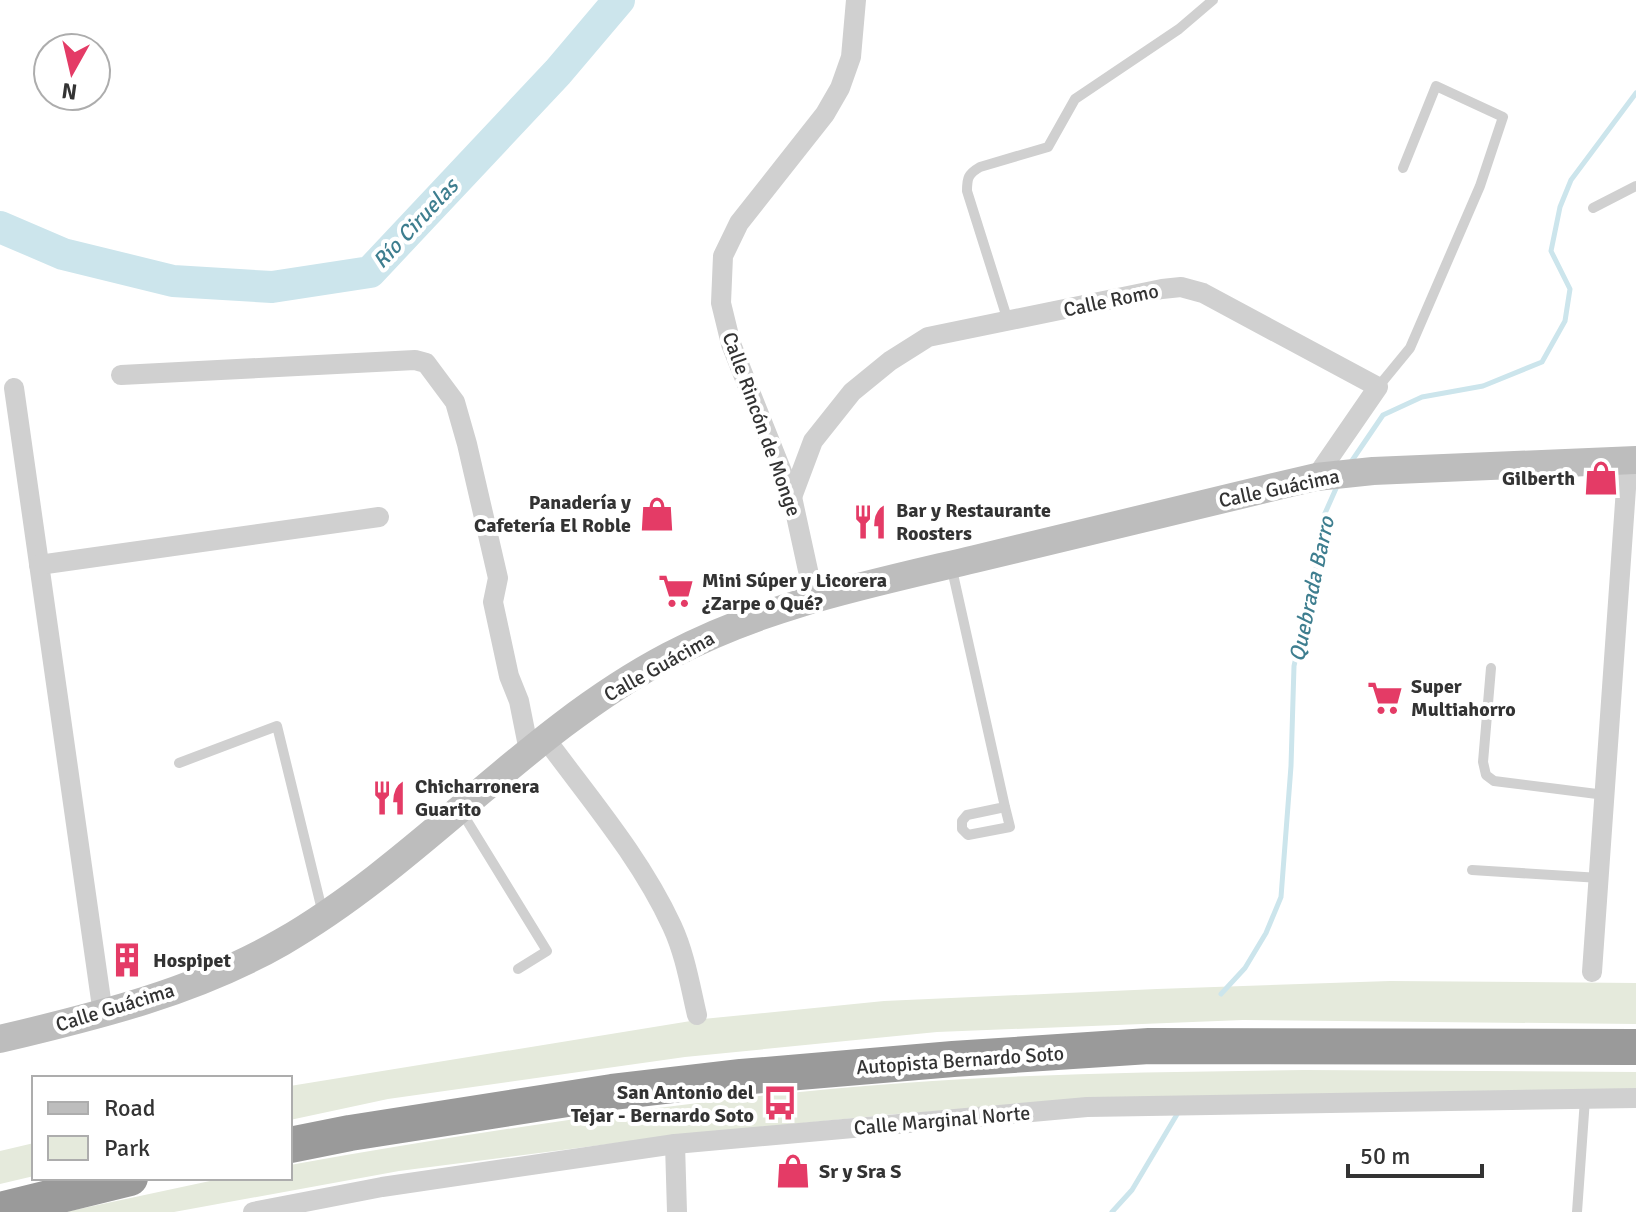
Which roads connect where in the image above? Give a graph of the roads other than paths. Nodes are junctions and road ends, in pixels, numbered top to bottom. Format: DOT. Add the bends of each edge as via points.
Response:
graph roads {
  1 [pos="856,0"];
  2 [pos="1213,0"];
  3 [pos="1403,168"];
  4 [pos="1636,186"];
  5 [pos="1593,208"];
  6 [pos="1008,321"];
  7 [pos="121,375"];
  8 [pos="1378,387"];
  9 [pos="14,388"];
  10 [pos="1632,460"];
  11 [pos="1323,477"];
  12 [pos="792,497"];
  13 [pos="379,517"];
  14 [pos="951,564"];
  15 [pos="39,565"];
  16 [pos="814,598"];
  17 [pos="1491,668"];
  18 [pos="530,750"];
  19 [pos="179,763"];
  20 [pos="1605,795"];
  21 [pos="1005,807"];
  22 [pos="460,810"];
  23 [pos="1472,870"];
  24 [pos="1600,878"];
  25 [pos="324,915"];
  26 [pos="518,969"];
  27 [pos="1592,972"];
  28 [pos="103,1014"];
  29 [pos="697,1015"];
  30 [pos="0,1039"];
  31 [pos="1636,1047"];
  32 [pos="1636,1098"];
  33 [pos="1585,1099"];
  34 [pos="675,1144"];
  35 [pos="292,1145"];
  36 [pos="122,1180"];
  37 [pos="0,1210"];
  38 [pos="253,1212"];
  39 [pos="677,1212"];
  40 [pos="1577,1212"];
  1 -- 12 [label="street, Calle Rincón de Monge" via="851,57 840,88 739,223 723,256 721,303 731,344"];
  2 -- 6 [label="lane" via="1075,99 1048,147 970,173 967,191"];
  3 -- 8 [label="lane" via="1436,86 1503,117 1480,186 1410,348"];
  4 -- 5 [label="lane"];
  6 -- 8 [label="street, Calle Romo" via="1181,287 1203,293"];
  6 -- 12 [label="street, Calle Romo" via="928,337 890,361 852,392 813,441"];
  7 -- 18 [label="street" via="415,360 434,370 455,402 467,444 498,578 493,602 509,676 509,704"];
  8 -- 11 [label="street"];
  9 -- 15 [label="street"];
  10 -- 11 [label="main road, Calle Guácima"];
  10 -- 20 [label="street"];
  11 -- 14 [label="main road, Calle Guácima"];
  12 -- 16 [label="street, Calle Rincón de Monge"];
  13 -- 15 [label="street"];
  14 -- 16 [label="main road, Calle Guácima"];
  14 -- 21 [label="lane"];
  15 -- 28 [label="street"];
  16 -- 18 [label="main road, Calle Guácima" via="756,616 668,656"];
  17 -- 20 [label="lane" via="1486,775 1494,781"];
  18 -- 22 [label="main road, Calle Guácima"];
  18 -- 29 [label="street" via="635,860 672,926"];
  19 -- 25 [label="lane" via="277,726"];
  20 -- 24 [label="street"];
  21 -- 21 [label="lane" via="967,815 962,829 968,835 1010,827"];
  22 -- 25 [label="main road, Calle Guácima"];
  22 -- 26 [label="lane" via="547,951"];
  23 -- 24 [label="lane"];
  24 -- 27 [label="street"];
  25 -- 28 [label="main road, Calle Guácima" via="242,963"];
  28 -- 30 [label="main road, Calle Guácima"];
  31 -- 35 [label="highway, Autopista Bernardo Soto" via="1149,1046 953,1059 612,1092"];
  32 -- 33 [label="street, Calle Marginal Norte"];
  33 -- 34 [label="street, Calle Marginal Norte" via="1087,1107"];
  33 -- 40 [label="lane"];
  34 -- 38 [label="street, Calle Marginal Norte" via="382,1187"];
  34 -- 39 [label="street"];
  36 -- 37 [label="highway"];
}
